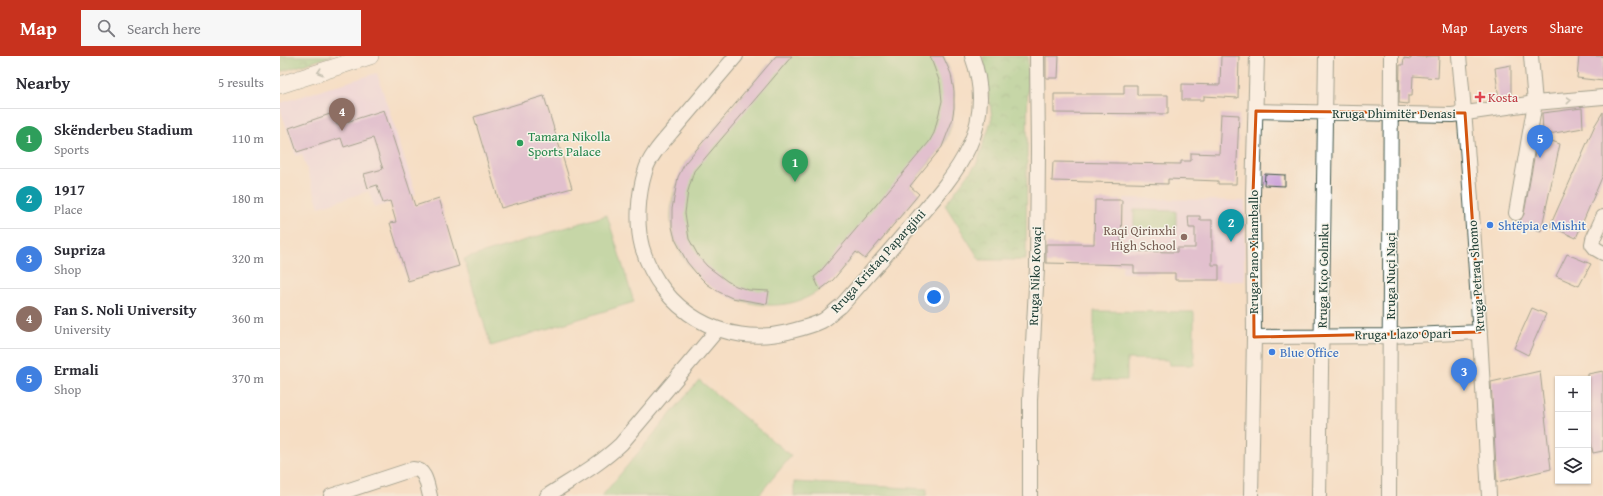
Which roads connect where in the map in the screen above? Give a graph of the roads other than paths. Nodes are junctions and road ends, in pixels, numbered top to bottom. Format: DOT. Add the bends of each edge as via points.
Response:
graph roads {
  1 [pos="370,56"];
  2 [pos="736,56"];
  3 [pos="972,56"];
  4 [pos="1037,56"];
  5 [pos="1257,56"];
  6 [pos="1326,56"];
  7 [pos="1390,56"];
  8 [pos="1459,56"];
  9 [pos="1531,56"];
  10 [pos="280,85"];
  11 [pos="1603,97"];
  12 [pos="1535,103"];
  13 [pos="1256,111"];
  14 [pos="1326,113"];
  15 [pos="1465,113"];
  16 [pos="1390,114"];
  17 [pos="1516,213"];
  18 [pos="1603,217"];
  19 [pos="1603,253"];
  20 [pos="718,329"];
  21 [pos="1480,332"];
  22 [pos="1322,336"];
  23 [pos="1390,336"];
  24 [pos="1254,337"];
  25 [pos="331,496"];
  26 [pos="430,496"];
  27 [pos="547,496"];
  28 [pos="1030,496"];
  29 [pos="1252,496"];
  30 [pos="1319,496"];
  31 [pos="1389,496"];
  32 [pos="1488,496"];
  1 -- 10 [label="main road, one-way"];
  2 -- 20 [label="street, Rruga Kristaq Papargjini" via="657,150 645,171 640,196 642,246 650,269 664,290 681,308"];
  3 -- 20 [label="street, Rruga Kristaq Papargjini" via="977,69 981,102 972,142 943,189 841,306 823,320 774,335 749,336"];
  4 -- 28 [label="street, Rruga Niko Kovaçi" via="1037,268 1030,400"];
  5 -- 13 [label="street, Rruga Pano Xhamballo"];
  6 -- 14 [label="street, Rruga Kiço Golniku"];
  7 -- 16 [label="street, Rruga Nuçi Naçi"];
  8 -- 15 [label="street, Rruga Petraq Shomo"];
  9 -- 12 [label="street"];
  12 -- 11 [label="street, Rruga Dhimitër Denasi, one-way"];
  12 -- 15 [label="street, Rruga Dhimitër Denasi"];
  12 -- 17 [label="street"];
  13 -- 14 [label="street, Rruga Dhimitër Denasi"];
  13 -- 24 [label="street, Rruga Pano Xhamballo" via="1253,194"];
  14 -- 16 [label="street, Rruga Dhimitër Denasi"];
  14 -- 22 [label="street, Rruga Kiço Golniku"];
  15 -- 16 [label="street, Rruga Dhimitër Denasi"];
  15 -- 21 [label="street, Rruga Petraq Shomo"];
  16 -- 23 [label="street, Rruga Nuçi Naçi"];
  18 -- 19 [label="street" via="1592,244"];
  20 -- 27 [label="street" via="622,444 590,470"];
  21 -- 23 [label="street, Rruga Llazo Opari"];
  21 -- 32 [label="street, Rruga Petraq Shomo"];
  22 -- 23 [label="street, Rruga Llazo Opari"];
  22 -- 24 [label="street, Rruga Llazo Opari"];
  22 -- 30 [label="street, Rruga Kiço Golniku"];
  23 -- 31 [label="street, Rruga Nuçi Naçi"];
  24 -- 29 [label="street, Rruga Pano Xhamballo"];
  25 -- 26 [label="street" via="418,469 424,476"];
}
